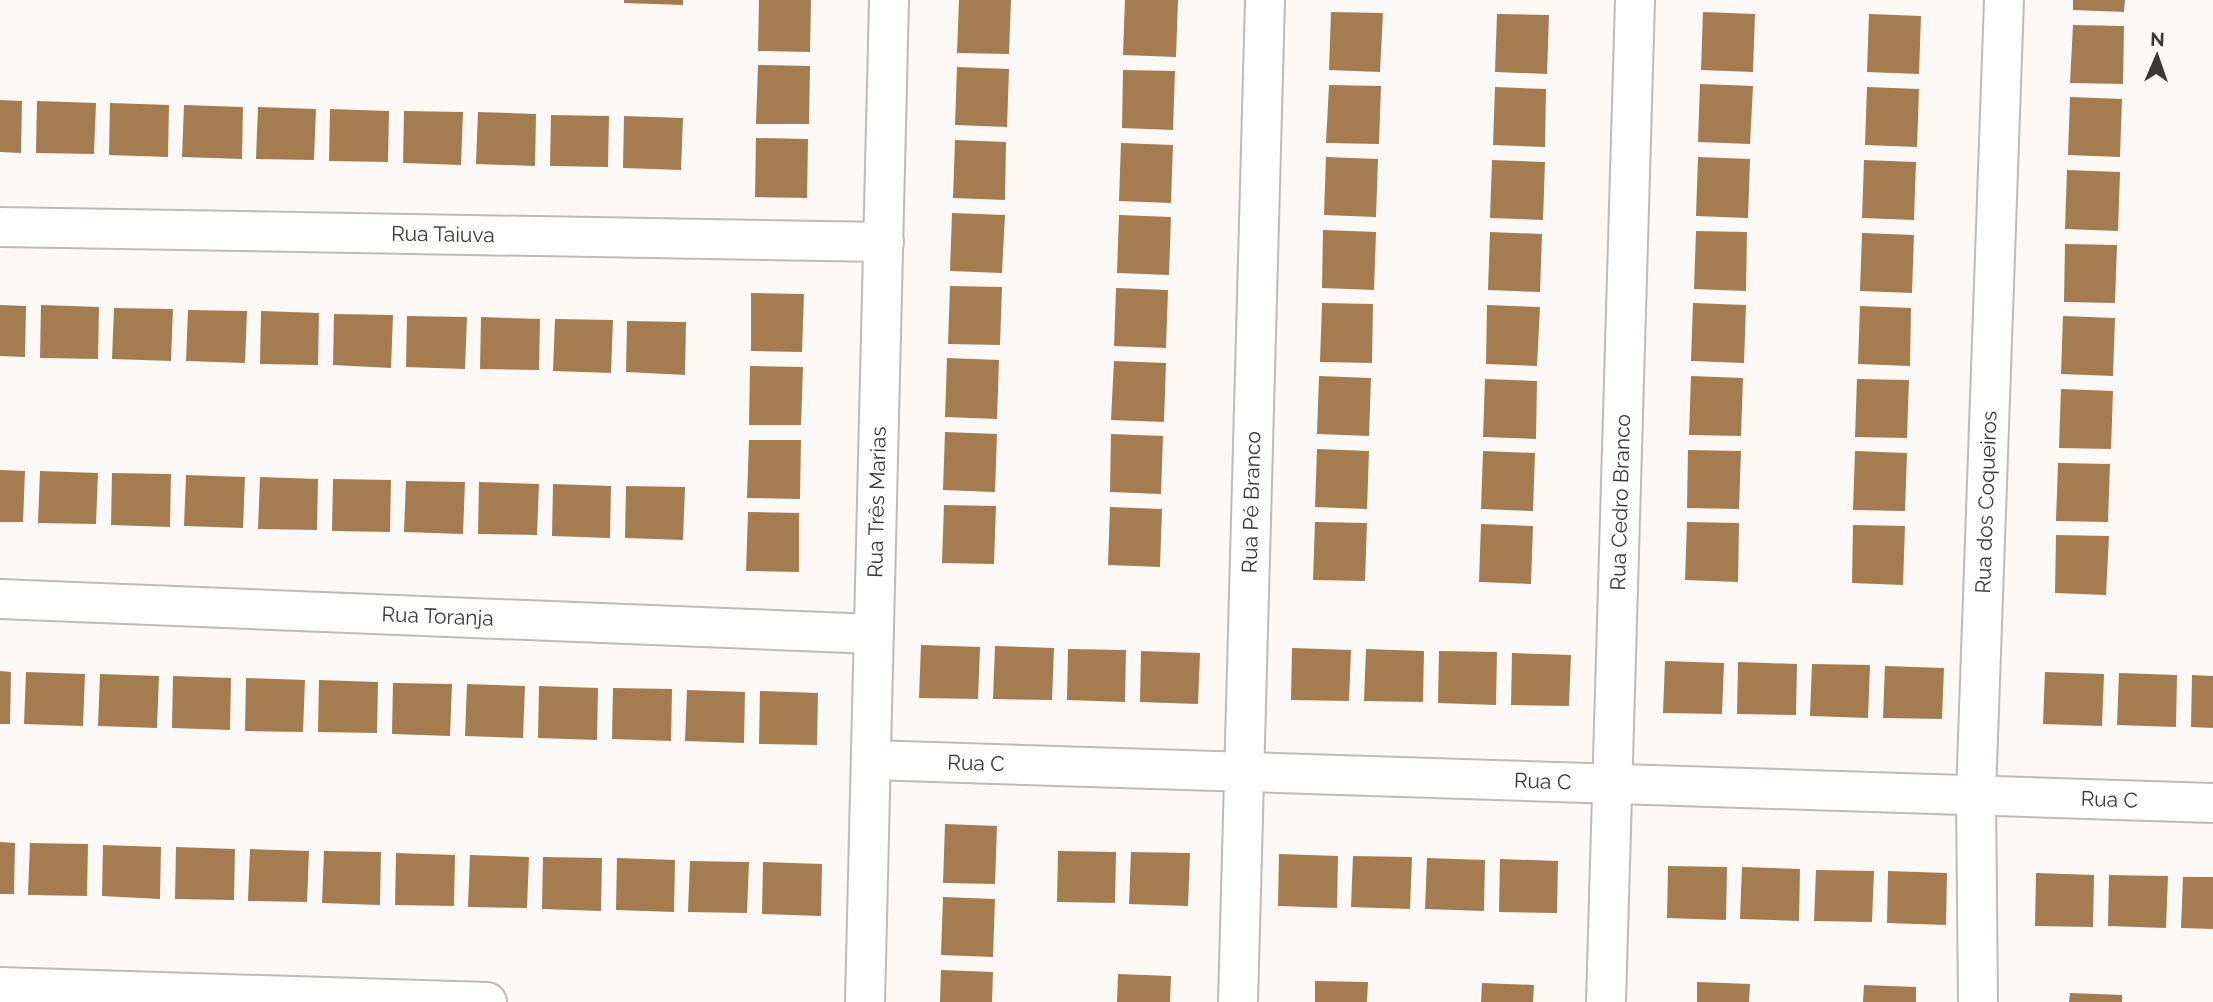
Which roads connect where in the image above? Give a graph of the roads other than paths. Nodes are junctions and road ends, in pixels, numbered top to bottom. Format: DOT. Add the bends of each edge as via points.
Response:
graph roads {
  1 [pos="889,0"];
  2 [pos="1265,0"];
  3 [pos="1635,0"];
  4 [pos="2004,0"];
  5 [pos="0,228"];
  6 [pos="884,242"];
  7 [pos="0,600"];
  8 [pos="874,634"];
  9 [pos="871,760"];
  10 [pos="1244,771"];
  11 [pos="1612,783"];
  12 [pos="1976,795"];
  13 [pos="2213,803"];
  14 [pos="0,987"];
  15 [pos="488,1002"];
  16 [pos="865,1002"];
  17 [pos="1238,1002"];
  18 [pos="1606,1002"];
  19 [pos="1978,1002"];
  1 -- 6 [label="street, Rua Três Marias"];
  2 -- 10 [label="street, Rua Pé Branco"];
  3 -- 11 [label="street, Rua Cedro Branco"];
  4 -- 12 [label="street, Rua dos Coqueiros"];
  5 -- 6 [label="street, Rua Taiuva"];
  6 -- 8 [label="street, Rua Três Marias"];
  7 -- 8 [label="street, Rua Toranja"];
  8 -- 9 [label="street, Rua Três Marias"];
  9 -- 10 [label="street, Rua C"];
  9 -- 16 [label="street, Rua Três Marias"];
  10 -- 11 [label="street, Rua C"];
  10 -- 17 [label="street, Rua Pé Branco"];
  11 -- 12 [label="street, Rua C"];
  11 -- 18 [label="street, Rua Cedro Branco"];
  12 -- 13 [label="street, Rua C"];
  12 -- 19 [label="street, Rua dos Coqueiros"];
  14 -- 15 [label="street"];
}
